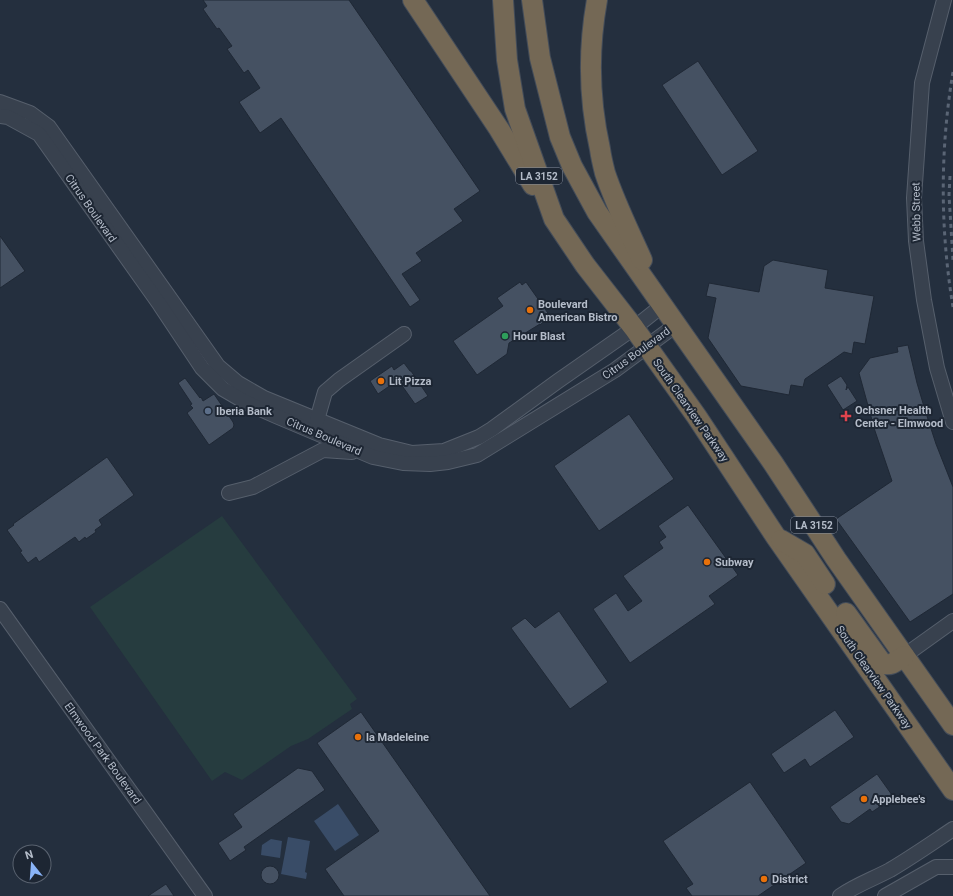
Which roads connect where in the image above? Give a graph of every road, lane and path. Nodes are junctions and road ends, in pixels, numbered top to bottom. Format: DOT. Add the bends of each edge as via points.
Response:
graph roads {
  1 [pos="413,0"];
  2 [pos="503,0"];
  3 [pos="532,0"];
  4 [pos="596,0"];
  5 [pos="944,0"];
  6 [pos="0,102"];
  7 [pos="0,116"];
  8 [pos="554,218"];
  9 [pos="663,305"];
  10 [pos="676,325"];
  11 [pos="634,328"];
  12 [pos="404,334"];
  13 [pos="646,346"];
  14 [pos="317,420"];
  15 [pos="953,422"];
  16 [pos="366,454"];
  17 [pos="229,493"];
  18 [pos="776,537"];
  19 [pos="0,609"];
  20 [pos="953,621"];
  21 [pos="904,656"];
  22 [pos="953,725"];
  23 [pos="953,790"];
  24 [pos="953,829"];
  25 [pos="953,856"];
  26 [pos="936,867"];
  27 [pos="953,867"];
  28 [pos="206,896"];
  29 [pos="840,896"];
  30 [pos="885,896"];
  1 -- 8 [label="highway" via="499,129"];
  2 -- 8 [label="highway, South Clearview Parkway / LA 3152" via="515,109"];
  3 -- 9 [label="highway, LA 3152" via="540,58 560,137 572,166 597,212"];
  4 -- 9 [label="highway" via="590,71 596,129 605,171 614,199"];
  5 -- 15 [label="street, Webb Street" via="922,83 914,198 916,241 924,300 937,368"];
  6 -- 14 [label="street, Citrus Boulevard" via="30,113 49,127 218,366 238,383 264,398"];
  7 -- 16 [label="street, Citrus Boulevard" via="8,117 39,134 202,368 223,389 247,403"];
  8 -- 11 [label="highway, South Clearview Parkway / LA 3152" via="585,265"];
  9 -- 10 [label="highway, LA 3152"];
  9 -- 11 [label="street, Citrus Boulevard"];
  10 -- 13 [label="street, Citrus Boulevard"];
  10 -- 21 [label="highway, LA 3152"];
  11 -- 13 [label="highway, South Clearview Parkway / LA 3152"];
  11 -- 14 [label="street, Citrus Boulevard" via="492,429 444,451 412,453 379,445"];
  12 -- 14 [label="street" via="325,392"];
  13 -- 16 [label="street, Citrus Boulevard" via="615,370 477,455 430,464 403,463"];
  13 -- 18 [label="highway, South Clearview Parkway / LA 3152" via="697,417"];
  16 -- 17 [label="street" via="323,450 253,487"];
  18 -- 21 [label="highway" via="805,554 882,663 892,664"];
  18 -- 23 [label="highway, South Clearview Parkway / LA 3152"];
  19 -- 28 [label="street, Elmwood Park Boulevard"];
  20 -- 21 [label="street"];
  21 -- 22 [label="highway, LA 3152"];
  24 -- 29 [label="street" via="888,871"];
  25 -- 26 [label="street"];
  26 -- 27 [label="street"];
  26 -- 30 [label="street"];
}
